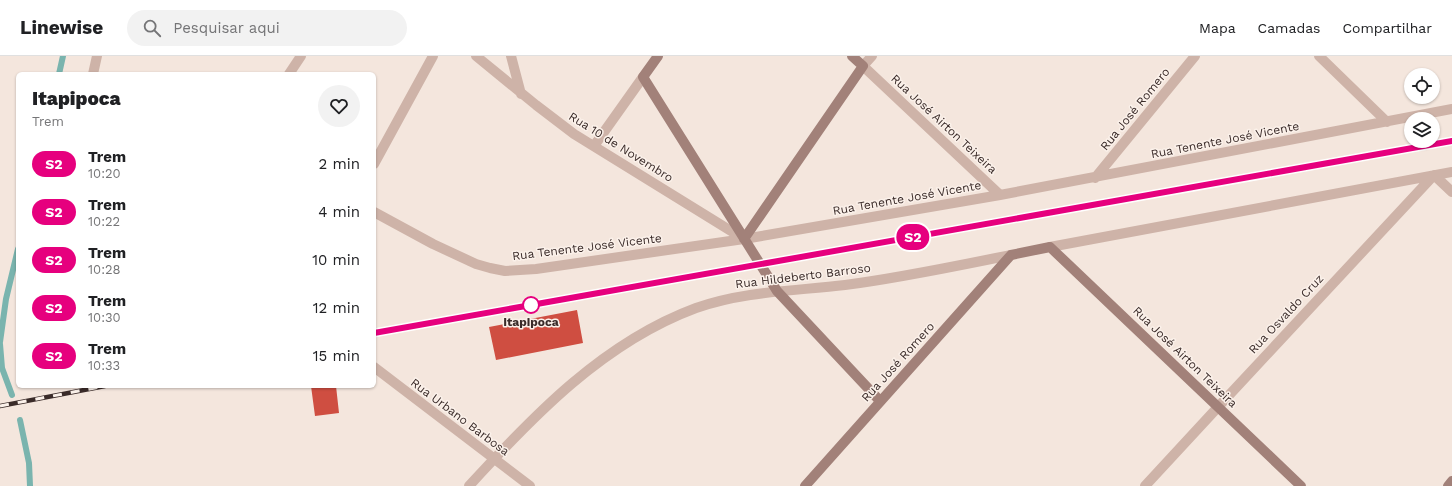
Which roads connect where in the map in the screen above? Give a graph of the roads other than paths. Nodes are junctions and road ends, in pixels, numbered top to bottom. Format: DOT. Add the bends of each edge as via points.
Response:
graph roads {
  1 [pos="97,56"];
  2 [pos="301,56"];
  3 [pos="433,56"];
  4 [pos="476,56"];
  5 [pos="511,56"];
  6 [pos="658,56"];
  7 [pos="852,56"];
  8 [pos="872,56"];
  9 [pos="1195,56"];
  10 [pos="1319,56"];
  11 [pos="863,66"];
  12 [pos="93,72"];
  13 [pos="290,72"];
  14 [pos="643,77"];
  15 [pos="521,94"];
  16 [pos="1452,110"];
  17 [pos="1387,122"];
  18 [pos="594,146"];
  19 [pos="376,160"];
  20 [pos="1452,172"];
  21 [pos="1434,175"];
  22 [pos="1095,178"];
  23 [pos="1452,192"];
  24 [pos="1000,195"];
  25 [pos="376,213"];
  26 [pos="744,239"];
  27 [pos="1050,247"];
  28 [pos="1011,255"];
  29 [pos="777,292"];
  30 [pos="376,369"];
  31 [pos="880,401"];
  32 [pos="1218,406"];
  33 [pos="494,459"];
  34 [pos="1452,481"];
  35 [pos="469,486"];
  36 [pos="530,486"];
  37 [pos="805,486"];
  38 [pos="1146,486"];
  39 [pos="1301,486"];
  40 [pos="1448,486"];
  1 -- 12 [label="street"];
  2 -- 13 [label="street"];
  3 -- 19 [label="street"];
  4 -- 15 [label="street, Rua 10 de Novembro"];
  5 -- 15 [label="street"];
  6 -- 14 [label="street"];
  7 -- 11 [label="street, Rua José Airton Teixeira"];
  8 -- 11 [label="street"];
  9 -- 22 [label="street, Rua José Romero"];
  10 -- 17 [label="street"];
  11 -- 24 [label="street, Rua José Airton Teixeira"];
  11 -- 26 [label="street"];
  14 -- 18 [label="street"];
  14 -- 26 [label="street"];
  15 -- 18 [label="street, Rua 10 de Novembro"];
  16 -- 17 [label="street, Rua Tenente José Vicente"];
  17 -- 22 [label="street, Rua Tenente José Vicente"];
  18 -- 26 [label="street, Rua 10 de Novembro"];
  20 -- 21 [label="street"];
  21 -- 23 [label="street"];
  21 -- 27 [label="street"];
  21 -- 32 [label="street, Rua Osvaldo Cruz"];
  22 -- 24 [label="street, Rua Tenente José Vicente"];
  24 -- 26 [label="street, Rua Tenente José Vicente"];
  25 -- 26 [label="street, Rua Tenente José Vicente" via="462,258 505,271 536,269"];
  26 -- 29 [label="street"];
  27 -- 28 [label="street"];
  27 -- 32 [label="street, Rua José Airton Teixeira"];
  28 -- 29 [label="street, Rua Hildeberto Barroso" via="865,282"];
  28 -- 31 [label="street, Rua José Romero"];
  29 -- 31 [label="street"];
  29 -- 33 [label="street, Rua Hildeberto Barroso" via="743,296 696,308 628,342 578,378 526,425"];
  30 -- 33 [label="street, Rua Urbano Barbosa"];
  31 -- 37 [label="street, Rua José Romero"];
  32 -- 38 [label="street, Rua Osvaldo Cruz"];
  32 -- 39 [label="street, Rua José Airton Teixeira"];
  33 -- 35 [label="street, Rua Hildeberto Barroso"];
  33 -- 36 [label="street, Rua Urbano Barbosa"];
  34 -- 40 [label="street"];
}
